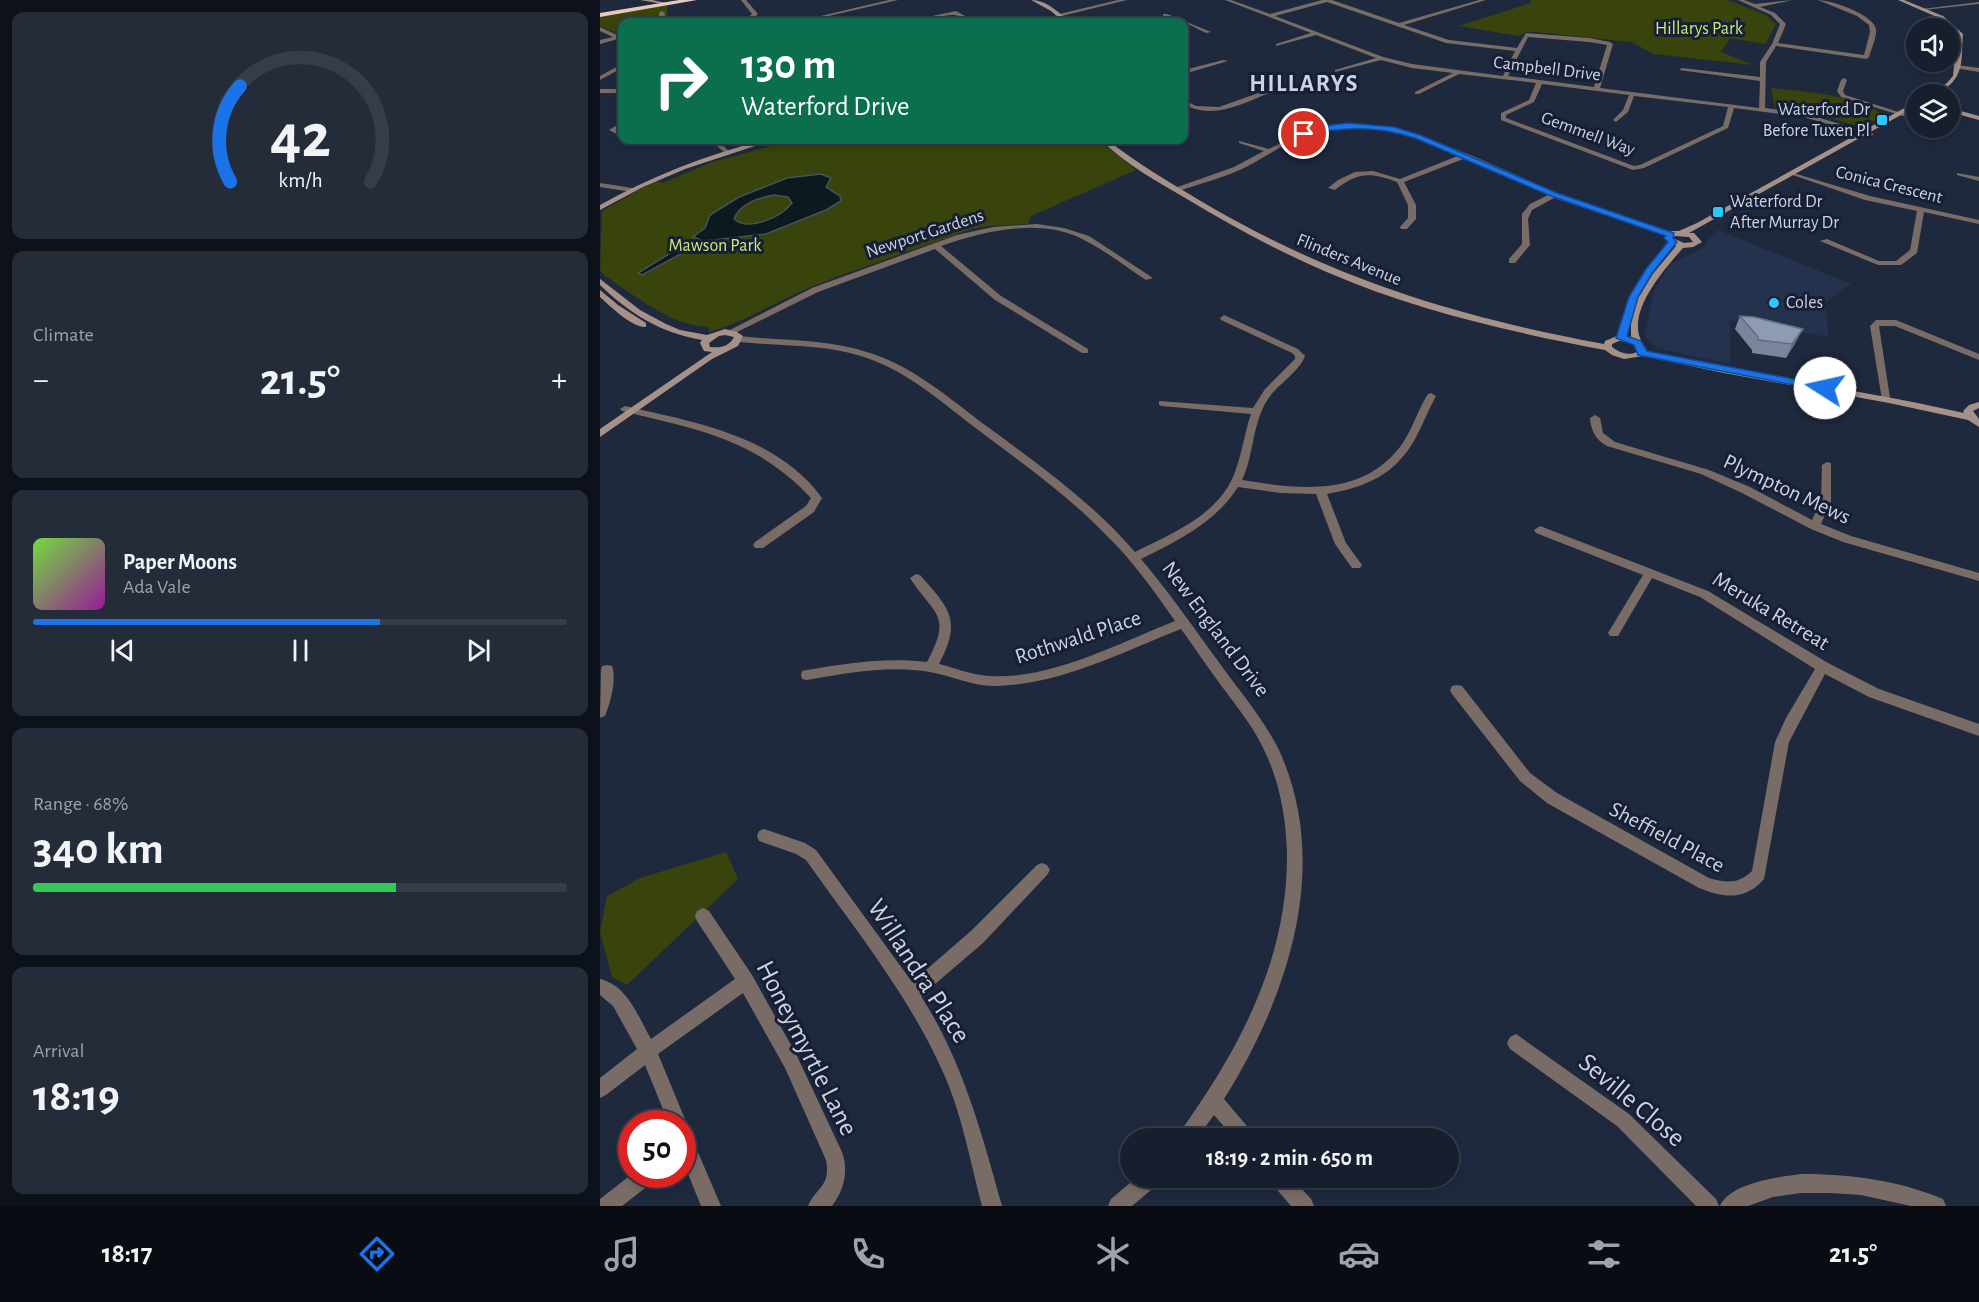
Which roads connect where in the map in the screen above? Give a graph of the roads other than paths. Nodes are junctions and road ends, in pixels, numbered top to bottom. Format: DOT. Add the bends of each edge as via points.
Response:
graph roads {
  1 [pos="643,0"];
  2 [pos="657,0"];
  3 [pos="693,0"];
  4 [pos="743,0"];
  5 [pos="896,0"];
  6 [pos="1033,0"];
  7 [pos="1041,0"];
  8 [pos="1125,0"];
  9 [pos="1227,0"];
  10 [pos="1327,0"];
  11 [pos="1484,0"];
  12 [pos="1740,0"];
  13 [pos="1791,0"];
  14 [pos="1820,0"];
  15 [pos="1900,0"];
  16 [pos="1906,0"];
  17 [pos="879,2"];
  18 [pos="669,4"];
  19 [pos="1978,4"];
  20 [pos="1754,6"];
  21 [pos="600,9"];
  22 [pos="632,10"];
  23 [pos="1928,10"];
  24 [pos="662,13"];
  25 [pos="1061,14"];
  26 [pos="600,15"];
  27 [pos="1165,15"];
  28 [pos="1270,16"];
  29 [pos="662,18"];
  30 [pos="750,18"];
  31 [pos="814,18"];
  32 [pos="929,18"];
  33 [pos="965,18"];
  34 [pos="1064,18"];
  35 [pos="1066,18"];
  36 [pos="1171,18"];
  37 [pos="1941,18"];
  38 [pos="1945,18"];
  39 [pos="1188,26"];
  40 [pos="1398,26"];
  41 [pos="1960,28"];
  42 [pos="600,29"];
  43 [pos="1208,33"];
  44 [pos="1315,34"];
  45 [pos="618,37"];
  46 [pos="618,39"];
  47 [pos="600,42"];
  48 [pos="1775,44"];
  49 [pos="1278,45"];
  50 [pos="1518,50"];
  51 [pos="1381,58"];
  52 [pos="1225,61"];
  53 [pos="1960,67"];
  54 [pos="618,68"];
  55 [pos="1682,70"];
  56 [pos="1979,70"];
  57 [pos="1188,71"];
  58 [pos="1338,71"];
  59 [pos="1457,73"];
  60 [pos="600,78"];
  61 [pos="1504,79"];
  62 [pos="1761,79"];
  63 [pos="1844,81"];
  64 [pos="1539,83"];
  65 [pos="1281,87"];
  66 [pos="1596,90"];
  67 [pos="600,91"];
  68 [pos="618,91"];
  69 [pos="1417,93"];
  70 [pos="1632,94"];
  71 [pos="1188,106"];
  72 [pos="1731,106"];
  73 [pos="1762,109"];
  74 [pos="1906,111"];
  75 [pos="1906,112"];
  76 [pos="1960,112"];
  77 [pos="1360,113"];
  78 [pos="1902,114"];
  79 [pos="1979,117"];
  80 [pos="1617,120"];
  81 [pos="1360,125"];
  82 [pos="1868,133"];
  83 [pos="1241,142"];
  84 [pos="718,144"];
  85 [pos="745,144"];
  86 [pos="752,144"];
  87 [pos="1110,144"];
  88 [pos="1118,144"];
  89 [pos="725,150"];
  90 [pos="1270,151"];
  91 [pos="1464,156"];
  92 [pos="1796,174"];
  93 [pos="1959,174"];
  94 [pos="1979,179"];
  95 [pos="1400,181"];
  96 [pos="600,185"];
  97 [pos="1179,188"];
  98 [pos="1332,188"];
  99 [pos="629,189"];
  100 [pos="1554,195"];
  101 [pos="600,203"];
  102 [pos="600,208"];
  103 [pos="1921,209"];
  104 [pos="1979,222"];
  105 [pos="1404,228"];
  106 [pos="1682,233"];
  107 [pos="1694,236"];
  108 [pos="1675,241"];
  109 [pos="1824,241"];
  110 [pos="936,246"];
  111 [pos="1512,261"];
  112 [pos="1149,278"];
  113 [pos="601,282"];
  114 [pos="600,292"];
  115 [pos="1224,318"];
  116 [pos="734,338"];
  117 [pos="1614,342"];
  118 [pos="706,344"];
  119 [pos="1639,346"];
  120 [pos="718,350"];
  121 [pos="1085,351"];
  122 [pos="1979,357"];
  123 [pos="1431,396"];
  124 [pos="1884,396"];
  125 [pos="1162,403"];
  126 [pos="629,410"];
  127 [pos="1256,411"];
  128 [pos="1974,414"];
  129 [pos="1595,417"];
  130 [pos="600,427"];
  131 [pos="600,434"];
  132 [pos="1827,465"];
  133 [pos="1236,483"];
  134 [pos="1321,492"];
  135 [pos="1815,526"];
  136 [pos="1540,530"];
  137 [pos="759,545"];
  138 [pos="1132,558"];
  139 [pos="1356,565"];
  140 [pos="1650,572"];
  141 [pos="1979,577"];
  142 [pos="916,578"];
  143 [pos="1182,622"];
  144 [pos="1614,633"];
  145 [pos="932,667"];
  146 [pos="1823,667"];
  147 [pos="607,670"];
  148 [pos="807,675"];
  149 [pos="1457,690"];
  150 [pos="600,712"];
  151 [pos="1979,730"];
  152 [pos="764,836"];
  153 [pos="1042,870"];
  154 [pos="703,916"];
  155 [pos="746,981"];
  156 [pos="600,987"];
  157 [pos="910,994"];
  158 [pos="1516,1043"];
  159 [pos="648,1051"];
  160 [pos="600,1089"];
  161 [pos="1214,1101"];
  162 [pos="672,1110"];
  163 [pos="1194,1128"];
  164 [pos="1237,1128"];
  165 [pos="696,1170"];
  166 [pos="630,1188"];
  167 [pos="1139,1188"];
  168 [pos="1289,1188"];
  169 [pos="607,1206"];
  170 [pos="711,1206"];
  171 [pos="818,1206"];
  172 [pos="992,1206"];
  173 [pos="1118,1206"];
  174 [pos="1304,1206"];
  175 [pos="1708,1206"];
  176 [pos="1730,1206"];
  177 [pos="1936,1206"];
  1 -- 2 [label="highway"];
  1 -- 18 [label="street"];
  1 -- 21 [label="highway"];
  1 -- 22 [label="street"];
  3 -- 18 [label="highway"];
  4 -- 30 [label="street" via="755,14"];
  5 -- 17 [label="street"];
  6 -- 25 [label="street"];
  7 -- 25 [label="street"];
  8 -- 25 [label="street"];
  9 -- 28 [label="street, Campbell Drive"];
  10 -- 28 [label="street"];
  10 -- 40 [label="street"];
  11 -- 40 [label="street"];
  12 -- 20 [label="street"];
  13 -- 20 [label="street"];
  14 -- 48 [label="street" via="1870,22 1873,28 1866,57"];
  15 -- 23 [label="street"];
  16 -- 23 [label="street"];
  17 -- 31 [label="street"];
  18 -- 22 [label="highway"];
  19 -- 23 [label="street"];
  20 -- 48 [label="street" via="1782,22"];
  22 -- 26 [label="highway"];
  23 -- 37 [label="street"];
  23 -- 38 [label="street"];
  24 -- 29 [label="street"];
  25 -- 34 [label="street"];
  25 -- 35 [label="street"];
  27 -- 36 [label="street"];
  28 -- 44 [label="street, Campbell Drive"];
  32 -- 33 [label="street" via="956,13"];
  39 -- 43 [label="street"];
  40 -- 50 [label="street" via="1448,42"];
  41 -- 53 [label="street" via="1967,40"];
  42 -- 45 [label="street"];
  44 -- 49 [label="street"];
  44 -- 51 [label="street, Campbell Drive"];
  46 -- 47 [label="street"];
  48 -- 62 [label="street" via="1763,62"];
  50 -- 61 [label="street"];
  50 -- 66 [label="street" via="1529,34 1609,43"];
  51 -- 58 [label="street"];
  51 -- 59 [label="street, Campbell Drive"];
  52 -- 57 [label="street"];
  53 -- 56 [label="street"];
  54 -- 60 [label="street"];
  55 -- 62 [label="street"];
  59 -- 61 [label="street, Campbell Drive"];
  59 -- 69 [label="street"];
  61 -- 64 [label="street, Campbell Drive"];
  62 -- 73 [label="street"];
  63 -- 78 [label="street" via="1840,91 1843,96"];
  64 -- 66 [label="street, Campbell Drive"];
  64 -- 72 [label="street, Gemmell Way" via="1532,101 1503,114 1503,119 1634,168 1726,127"];
  65 -- 71 [label="street" via="1201,114"];
  66 -- 70 [label="street, Campbell Drive"];
  67 -- 68 [label="street"];
  70 -- 72 [label="street, Campbell Drive"];
  70 -- 80 [label="street" via="1626,111"];
  72 -- 73 [label="street, Campbell Drive"];
  73 -- 82 [label="street, Campbell Drive" via="1816,117"];
  74 -- 78 [label="street"];
  75 -- 78 [label="street"];
  76 -- 79 [label="street"];
  77 -- 81 [label="street"];
  78 -- 82 [label="street"];
  81 -- 90 [label="street" via="1314,130"];
  81 -- 91 [label="street" via="1405,132"];
  82 -- 92 [label="street"];
  83 -- 90 [label="street"];
  84 -- 89 [label="street"];
  85 -- 89 [label="street"];
  86 -- 89 [label="street"];
  87 -- 97 [label="street, Flinders Avenue"];
  88 -- 97 [label="street, Flinders Avenue"];
  89 -- 99 [label="street"];
  90 -- 97 [label="street"];
  91 -- 95 [label="street"];
  91 -- 100 [label="street"];
  92 -- 103 [label="street, Conica Crescent"];
  92 -- 106 [label="street"];
  92 -- 107 [label="street"];
  93 -- 94 [label="street"];
  95 -- 98 [label="street" via="1370,171 1346,178"];
  95 -- 105 [label="street" via="1412,206 1412,219"];
  96 -- 99 [label="street"];
  97 -- 117 [label="street, Flinders Avenue" via="1268,244 1393,296 1490,324"];
  99 -- 101 [label="street"];
  99 -- 102 [label="street"];
  100 -- 108 [label="street"];
  100 -- 111 [label="street" via="1526,211 1526,245"];
  103 -- 104 [label="street, Conica Crescent"];
  103 -- 109 [label="street" via="1914,251 1895,264 1874,261"];
  106 -- 107 [label="street"];
  106 -- 108 [label="street"];
  107 -- 108 [label="street" via="1697,244"];
  108 -- 117 [label="street" via="1637,289"];
  108 -- 119 [label="street" via="1642,299 1634,326"];
  110 -- 112 [label="street, Newport Gardens" via="993,229 1051,227 1086,238"];
  110 -- 116 [label="street, Newport Gardens" via="815,290 746,324"];
  110 -- 121 [label="street" via="998,298"];
  113 -- 118 [label="street" via="653,323"];
  114 -- 118 [label="street" via="650,328"];
  115 -- 127 [label="street" via="1300,356"];
  116 -- 118 [label="street"];
  116 -- 120 [label="street"];
  116 -- 138 [label="street, New England Drive" via="846,350 902,370 1064,490"];
  117 -- 119 [label="street"];
  117 -- 119 [label="street" via="1616,354 1626,357 1636,356"];
  118 -- 120 [label="street"];
  118 -- 126 [label="street" via="690,363"];
  119 -- 124 [label="street" via="1691,364"];
  120 -- 126 [label="street"];
  122 -- 124 [label="street" via="1896,323 1876,323 1875,343"];
  123 -- 134 [label="street" via="1406,446 1387,467 1349,486"];
  124 -- 128 [label="street"];
  125 -- 127 [label="street"];
  126 -- 130 [label="street"];
  126 -- 131 [label="street"];
  126 -- 137 [label="street" via="732,436 772,456 803,481 817,498 810,509"];
  127 -- 133 [label="street"];
  129 -- 135 [label="street, Plympton Mews" via="1595,429 1611,444 1705,472"];
  132 -- 135 [label="street" via="1826,501"];
  133 -- 134 [label="street"];
  133 -- 138 [label="street" via="1201,521"];
  134 -- 139 [label="street" via="1341,544"];
  135 -- 141 [label="street, Plympton Mews"];
  136 -- 140 [label="street, Meruka Retreat"];
  138 -- 143 [label="street, New England Drive"];
  140 -- 144 [label="street"];
  140 -- 146 [label="street, Meruka Retreat" via="1704,594"];
  142 -- 145 [label="street" via="948,625"];
  143 -- 145 [label="street, Rothwald Place" via="1070,666 1012,680 971,679"];
  143 -- 161 [label="street, New England Drive" via="1272,751 1286,794 1294,838 1294,882 1276,979 1247,1044"];
  145 -- 148 [label="street, Rothwald Place" via="883,665"];
  146 -- 149 [label="street, Sheffield Place" via="1782,742 1759,874 1747,887 1727,891 1704,883 1537,787"];
  146 -- 151 [label="street, Meruka Retreat" via="1874,693"];
  147 -- 150 [label="street"];
  152 -- 157 [label="street, Willandra Place" via="811,855"];
  153 -- 157 [label="street" via="977,937"];
  154 -- 155 [label="street, Honeymyrtle Lane"];
  155 -- 159 [label="street"];
  155 -- 171 [label="street, Honeymyrtle Lane" via="791,1062 835,1159 834,1185"];
  156 -- 159 [label="street" via="619,1000"];
  157 -- 172 [label="street, Willandra Place" via="939,1044 958,1088"];
  158 -- 175 [label="street, Seville Close" via="1623,1120"];
  159 -- 160 [label="street"];
  159 -- 162 [label="street"];
  161 -- 163 [label="street, New England Drive"];
  161 -- 164 [label="street"];
  165 -- 170 [label="street"];
  166 -- 169 [label="street"];
  167 -- 173 [label="street"];
  168 -- 174 [label="street"];
  176 -- 177 [label="street" via="1756,1191 1834,1183 1896,1192"];
}
